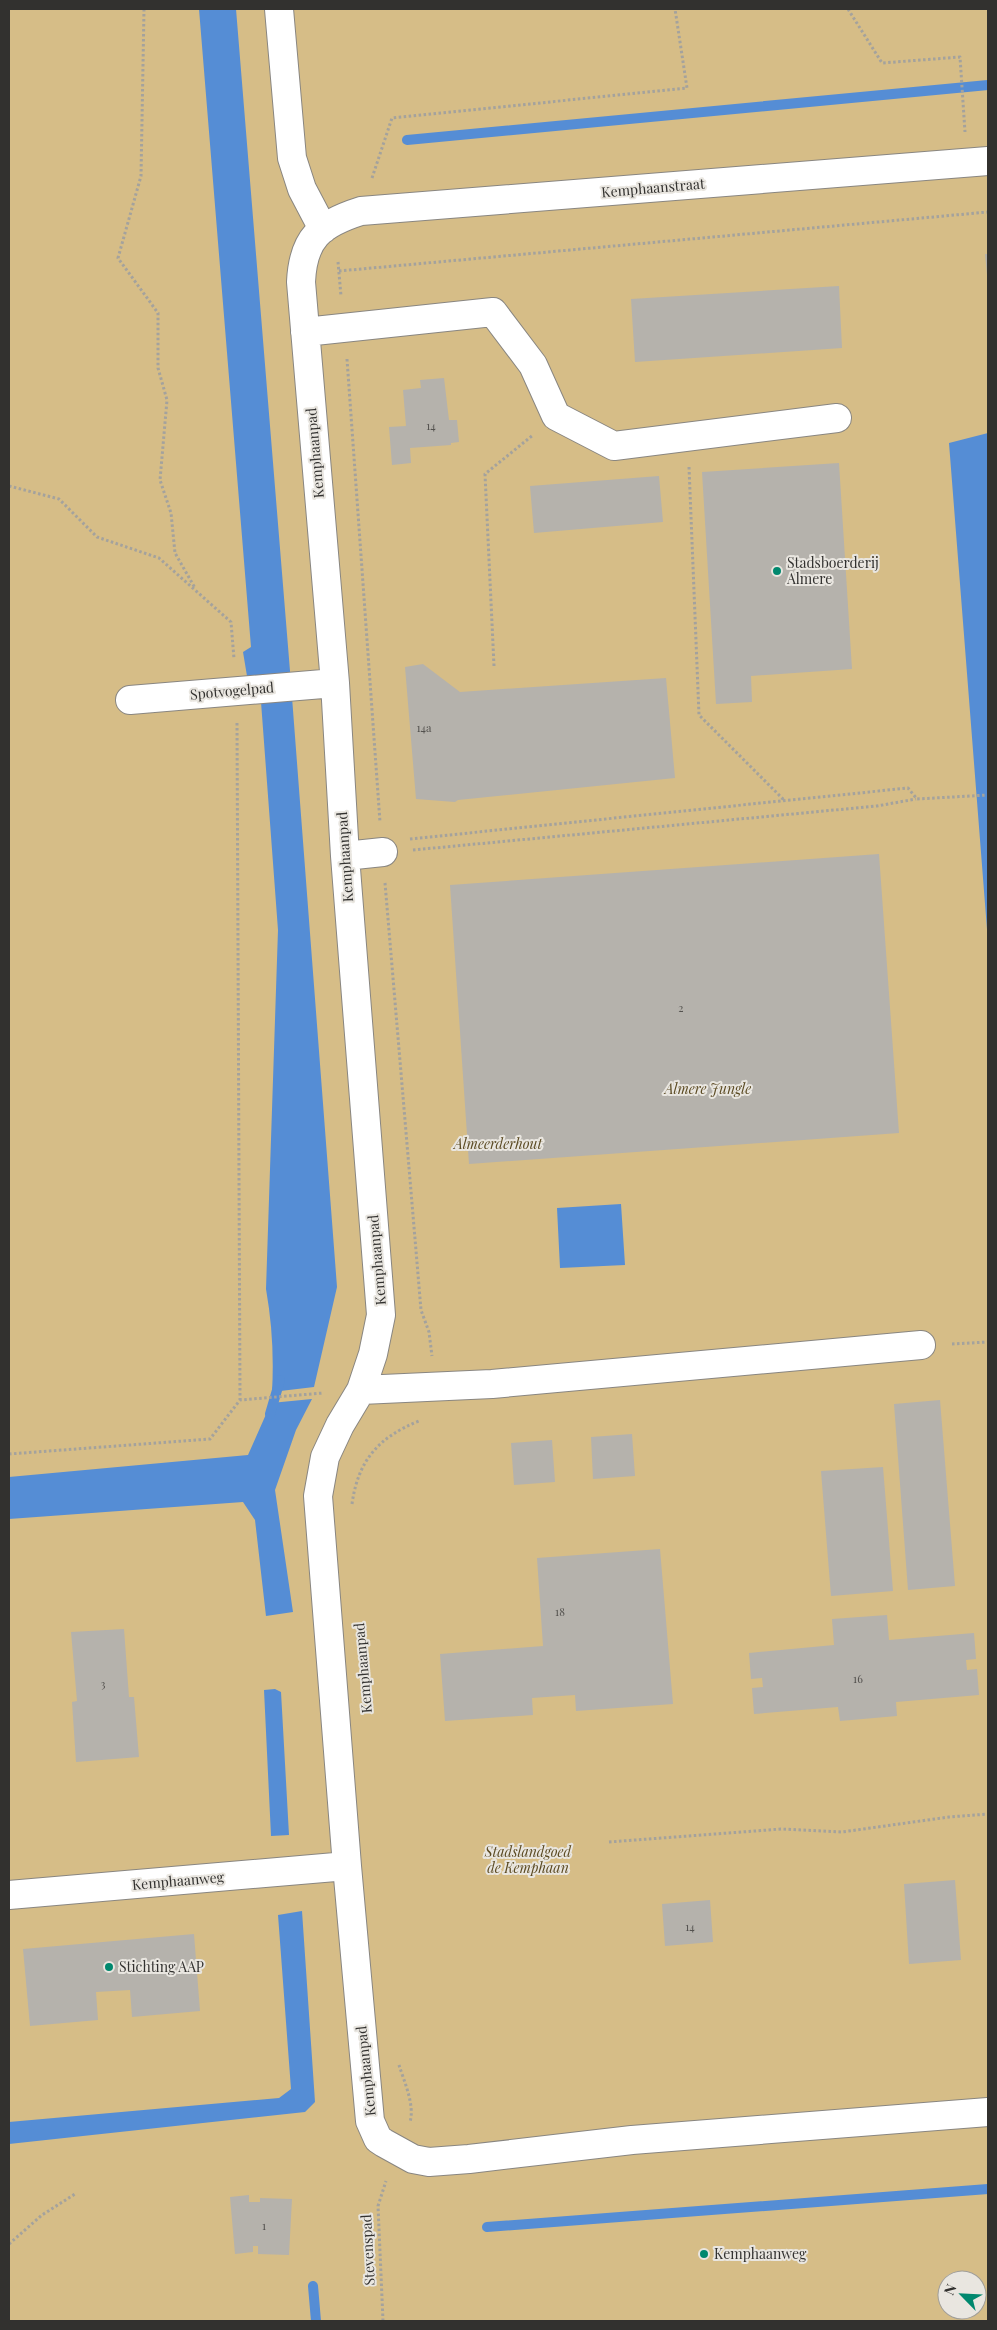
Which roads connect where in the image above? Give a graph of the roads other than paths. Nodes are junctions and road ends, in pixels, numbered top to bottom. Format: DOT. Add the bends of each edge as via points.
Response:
graph roads {
  1 [pos="279,9"];
  2 [pos="988,161"];
  3 [pos="322,229"];
  4 [pos="305,332"];
  5 [pos="836,418"];
  6 [pos="335,683"];
  7 [pos="130,700"];
  8 [pos="382,847"];
  9 [pos="345,856"];
  10 [pos="921,1345"];
  11 [pos="361,1390"];
  12 [pos="347,1866"];
  13 [pos="9,1895"];
  14 [pos="988,2112"];
  1 -- 3 [label="street" via="292,158 302,189"];
  2 -- 3 [label="street, Kemphaanstraat" via="361,211 342,217"];
  3 -- 4 [label="street, Kemphaanpad" via="308,245 302,260"];
  4 -- 5 [label="street" via="493,312 534,365 556,416 614,446"];
  4 -- 6 [label="street, Kemphaanpad"];
  6 -- 7 [label="street, Spotvogelpad"];
  6 -- 9 [label="street, Kemphaanpad"];
  8 -- 9 [label="street"];
  9 -- 11 [label="street, Kemphaanpad" via="381,1315"];
  10 -- 11 [label="street" via="437,1388"];
  11 -- 12 [label="street, Kemphaanpad" via="325,1457 318,1496"];
  12 -- 13 [label="street, Kemphaanweg"];
  12 -- 14 [label="street, Kemphaanpad" via="370,2121 378,2139 413,2159 429,2162 469,2159 632,2140"];
}
